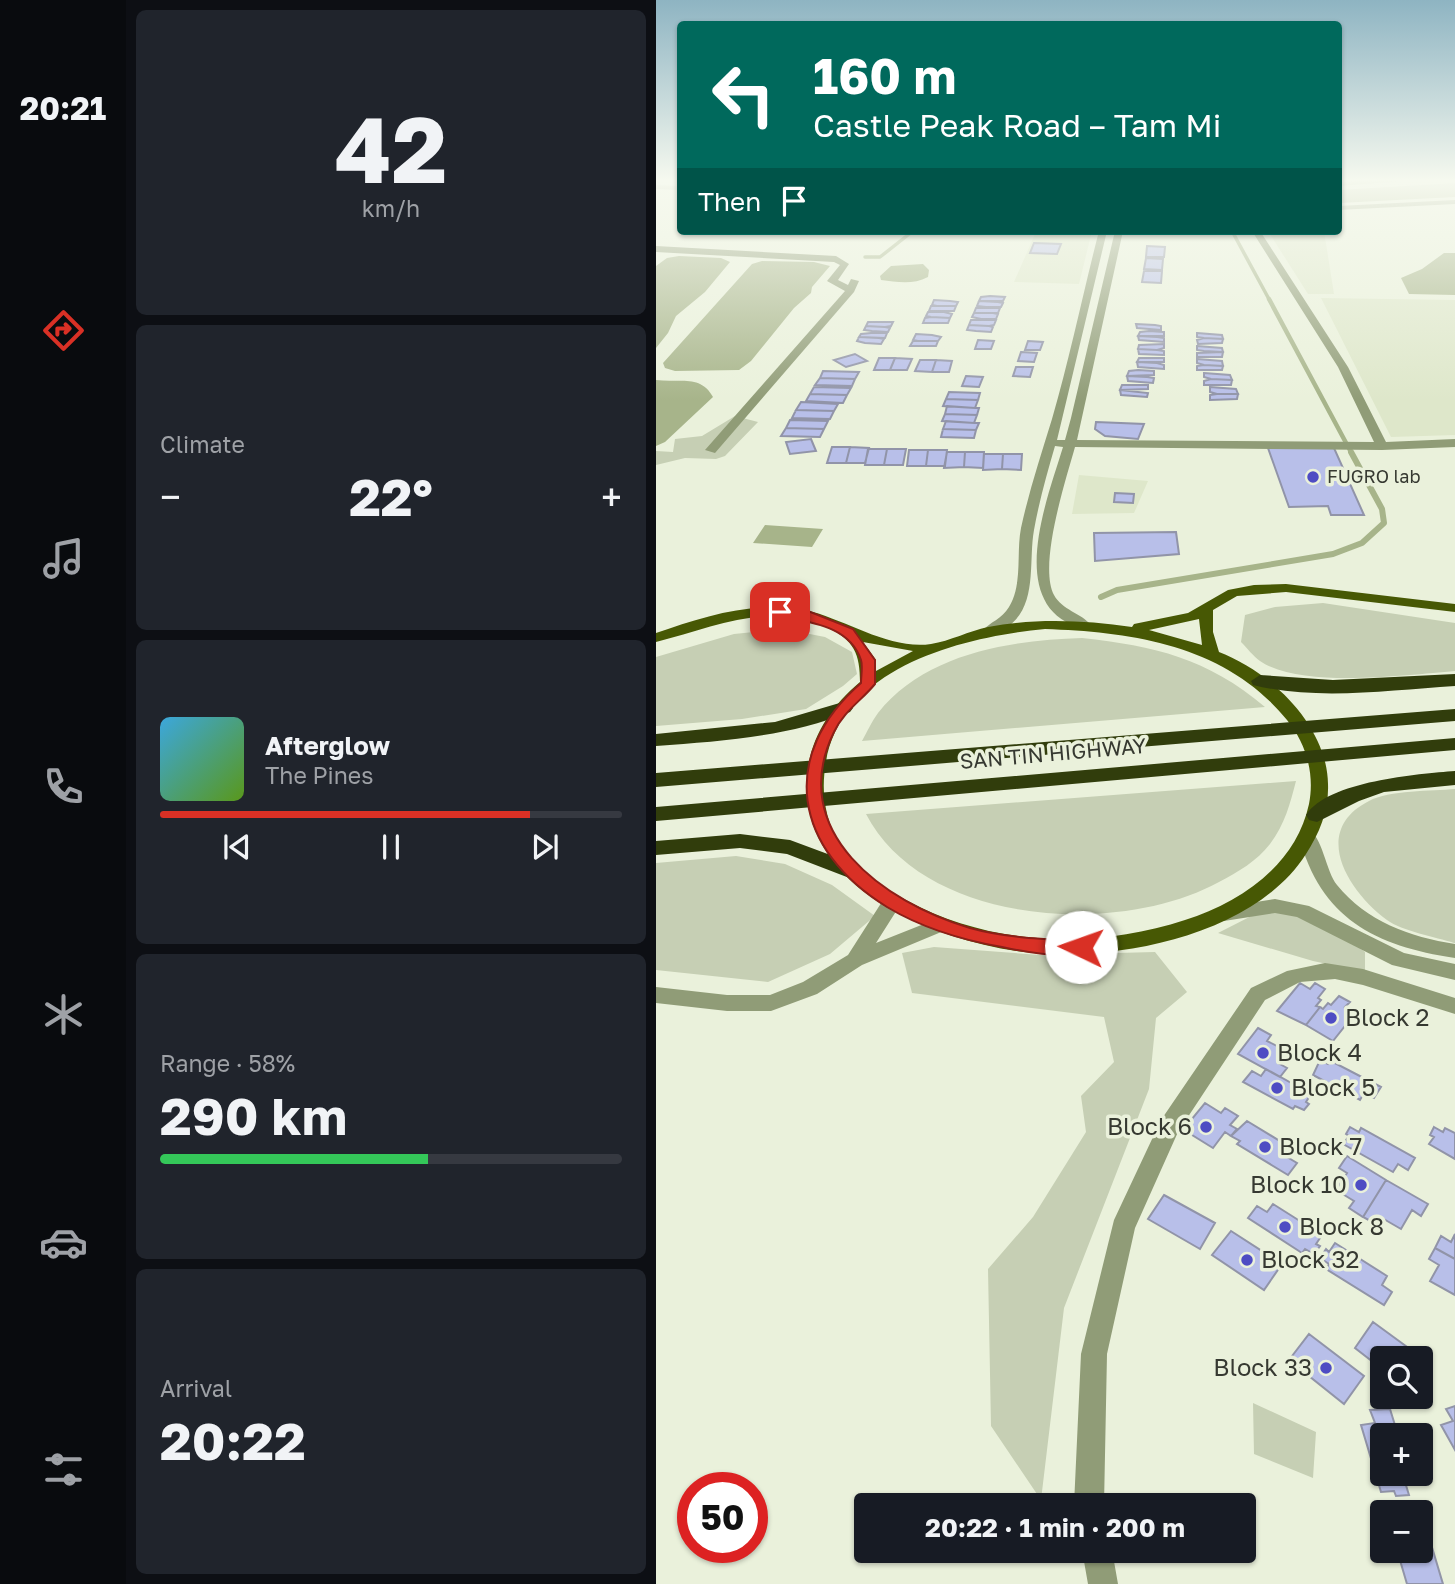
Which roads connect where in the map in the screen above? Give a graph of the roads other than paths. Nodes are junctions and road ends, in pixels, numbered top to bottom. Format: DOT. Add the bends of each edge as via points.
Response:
graph roads {
  1 [pos="727,253"];
  2 [pos="1098,253"];
  3 [pos="1114,253"];
  4 [pos="1270,253"];
  5 [pos="1051,442"];
  6 [pos="1070,443"];
  7 [pos="1455,443"];
  8 [pos="1382,446"];
  9 [pos="711,450"];
  10 [pos="1455,608"];
  11 [pos="1206,609"];
  12 [pos="1084,625"];
  13 [pos="1118,628"];
  14 [pos="989,631"];
  15 [pos="848,632"];
  16 [pos="656,638"];
  17 [pos="931,648"];
  18 [pos="1212,654"];
  19 [pos="1455,680"];
  20 [pos="1260,681"];
  21 [pos="868,684"];
  22 [pos="843,708"];
  23 [pos="1455,715"];
  24 [pos="656,740"];
  25 [pos="1455,744"];
  26 [pos="1455,778"];
  27 [pos="656,780"];
  28 [pos="656,814"];
  29 [pos="1317,815"];
  30 [pos="1308,836"];
  31 [pos="656,848"];
  32 [pos="852,871"];
  33 [pos="892,902"];
  34 [pos="1224,914"];
  35 [pos="939,925"];
  36 [pos="1455,951"];
  37 [pos="855,960"];
  38 [pos="1455,972"];
  39 [pos="656,995"];
  40 [pos="1455,1006"];
  41 [pos="1089,1493"];
  42 [pos="1099,1563"];
  43 [pos="1103,1584"];
  1 -- 9 [label="street" via="836,259 845,264 832,281 853,285"];
  2 -- 5 [label="street"];
  3 -- 6 [label="street"];
  4 -- 8 [label="street" via="1343,368"];
  5 -- 6 [label="street"];
  5 -- 14 [label="street" via="1027,531 1023,589 1005,622"];
  6 -- 8 [label="street"];
  6 -- 12 [label="street" via="1050,519 1044,587 1061,611"];
  7 -- 8 [label="street"];
  10 -- 11 [label="main road" via="1286,588 1233,593"];
  11 -- 13 [label="main road" via="1170,623"];
  11 -- 18 [label="main road"];
  12 -- 13 [label="main road"];
  12 -- 14 [label="main road"];
  13 -- 18 [label="main road"];
  14 -- 17 [label="main road"];
  15 -- 16 [label="main road" via="804,614 750,613"];
  15 -- 17 [label="main road" via="890,645"];
  15 -- 21 [label="main road" via="868,660"];
  17 -- 21 [label="main road"];
  18 -- 20 [label="main road"];
  19 -- 20 [label="highway" via="1344,688"];
  20 -- 29 [label="main road" via="1287,706 1313,744 1322,778"];
  21 -- 22 [label="main road"];
  22 -- 24 [label="highway" via="757,732"];
  22 -- 32 [label="main road" via="815,759 814,800 825,835"];
  23 -- 27 [label="highway, SAN TIN HIGHWAY"];
  25 -- 28 [label="highway, SAN TIN HIGHWAY"];
  26 -- 29 [label="highway" via="1363,789"];
  29 -- 30 [label="main road"];
  30 -- 34 [label="main road" via="1297,855 1261,892"];
  30 -- 36 [label="street" via="1330,890 1356,914 1406,940"];
  31 -- 32 [label="highway" via="740,841 791,847"];
  32 -- 33 [label="main road"];
  33 -- 35 [label="main road"];
  33 -- 37 [label="street"];
  34 -- 35 [label="main road" via="1172,934 1081,947 1023,945"];
  34 -- 38 [label="street" via="1276,906 1302,911 1399,960"];
  35 -- 37 [label="street"];
  37 -- 39 [label="street" via="810,988 771,1003"];
  40 -- 41 [label="street" via="1334,971 1279,981 1258,994 1169,1127 1123,1228 1094,1353"];
  42 -- 43 [label="street"];
}
